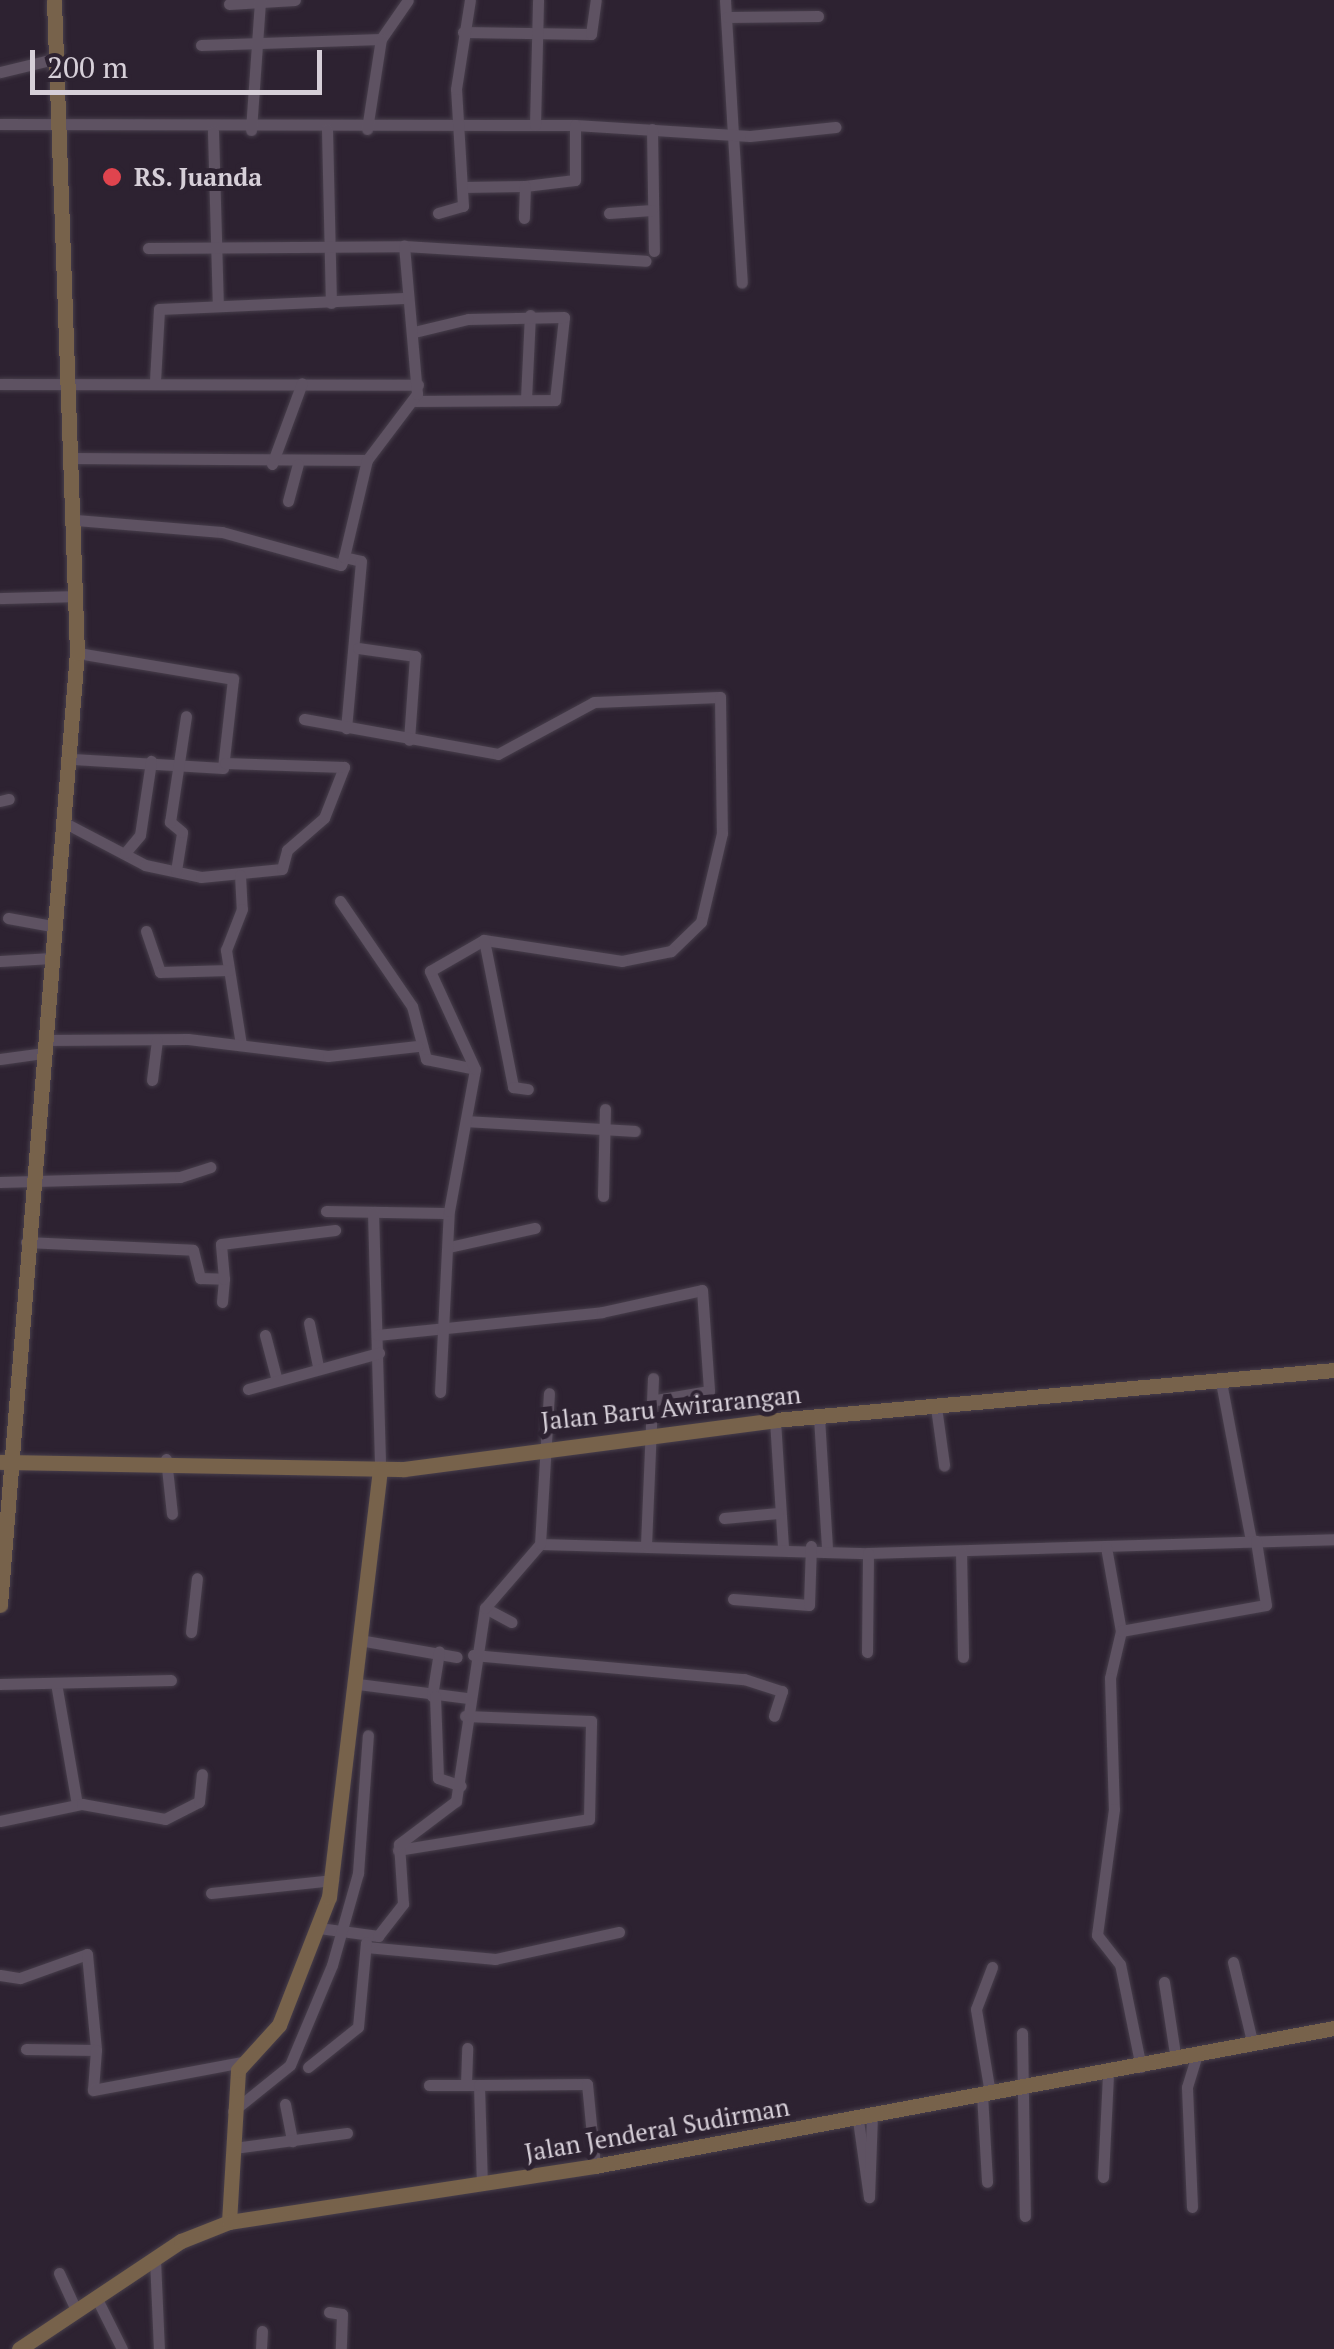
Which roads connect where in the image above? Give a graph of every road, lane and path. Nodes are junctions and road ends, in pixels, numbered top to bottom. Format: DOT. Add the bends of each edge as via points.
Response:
graph roads {
  1 [pos="54,0"];
  2 [pos="296,0"];
  3 [pos="408,0"];
  4 [pos="470,0"];
  5 [pos="538,0"];
  6 [pos="596,0"];
  7 [pos="725,0"];
  8 [pos="260,1"];
  9 [pos="229,4"];
  10 [pos="818,16"];
  11 [pos="728,17"];
  12 [pos="537,31"];
  13 [pos="463,32"];
  14 [pos="380,39"];
  15 [pos="256,44"];
  16 [pos="200,45"];
  17 [pos="54,59"];
  18 [pos="0,72"];
  19 [pos="0,124"];
  20 [pos="59,124"];
  21 [pos="535,125"];
  22 [pos="575,125"];
  23 [pos="836,127"];
  24 [pos="367,128"];
  25 [pos="459,128"];
  26 [pos="327,129"];
  27 [pos="652,129"];
  28 [pos="251,130"];
  29 [pos="214,131"];
  30 [pos="736,136"];
  31 [pos="525,186"];
  32 [pos="462,187"];
  33 [pos="652,210"];
  34 [pos="438,213"];
  35 [pos="610,213"];
  36 [pos="524,218"];
  37 [pos="404,246"];
  38 [pos="148,248"];
  39 [pos="216,250"];
  40 [pos="329,251"];
  41 [pos="742,282"];
  42 [pos="404,298"];
  43 [pos="332,303"];
  44 [pos="218,306"];
  45 [pos="530,315"];
  46 [pos="414,332"];
  47 [pos="155,381"];
  48 [pos="72,383"];
  49 [pos="302,383"];
  50 [pos="0,384"];
  51 [pos="418,385"];
  52 [pos="526,398"];
  53 [pos="414,401"];
  54 [pos="74,458"];
  55 [pos="367,460"];
  56 [pos="272,464"];
  57 [pos="298,464"];
  58 [pos="288,501"];
  59 [pos="76,520"];
  60 [pos="344,557"];
  61 [pos="74,596"];
  62 [pos="0,598"];
  63 [pos="358,648"];
  64 [pos="76,654"];
  65 [pos="186,716"];
  66 [pos="304,720"];
  67 [pos="346,728"];
  68 [pos="409,740"];
  69 [pos="72,759"];
  70 [pos="151,762"];
  71 [pos="225,763"];
  72 [pos="180,764"];
  73 [pos="67,824"];
  74 [pos="125,853"];
  75 [pos="176,872"];
  76 [pos="240,876"];
  77 [pos="340,901"];
  78 [pos="8,918"];
  79 [pos="57,927"];
  80 [pos="146,930"];
  81 [pos="484,940"];
  82 [pos="52,958"];
  83 [pos="0,960"];
  84 [pos="229,970"];
  85 [pos="157,1040"];
  86 [pos="241,1045"];
  87 [pos="44,1046"];
  88 [pos="417,1046"];
  89 [pos="0,1060"];
  90 [pos="471,1068"];
  91 [pos="152,1080"];
  92 [pos="528,1088"];
  93 [pos="605,1109"];
  94 [pos="466,1121"];
  95 [pos="604,1129"];
  96 [pos="634,1131"];
  97 [pos="210,1168"];
  98 [pos="0,1182"];
  99 [pos="32,1182"];
  100 [pos="602,1196"];
  101 [pos="326,1211"];
  102 [pos="373,1212"];
  103 [pos="444,1213"];
  104 [pos="535,1228"];
  105 [pos="335,1230"];
  106 [pos="26,1242"];
  107 [pos="449,1246"];
  108 [pos="224,1279"];
  109 [pos="222,1302"];
  110 [pos="309,1323"];
  111 [pos="443,1327"];
  112 [pos="377,1334"];
  113 [pos="265,1335"];
  114 [pos="378,1352"];
  115 [pos="318,1366"];
  116 [pos="1334,1370"];
  117 [pos="276,1377"];
  118 [pos="654,1378"];
  119 [pos="1220,1382"];
  120 [pos="248,1389"];
  121 [pos="440,1392"];
  122 [pos="549,1393"];
  123 [pos="656,1400"];
  124 [pos="936,1407"];
  125 [pos="819,1417"];
  126 [pos="775,1420"];
  127 [pos="654,1434"];
  128 [pos="546,1446"];
  129 [pos="166,1459"];
  130 [pos="7,1461"];
  131 [pos="944,1465"];
  132 [pos="380,1470"];
  133 [pos="778,1513"];
  134 [pos="172,1514"];
  135 [pos="724,1518"];
  136 [pos="1334,1539"];
  137 [pos="1254,1541"];
  138 [pos="540,1544"];
  139 [pos="646,1545"];
  140 [pos="784,1546"];
  141 [pos="811,1546"];
  142 [pos="1106,1547"];
  143 [pos="828,1548"];
  144 [pos="961,1551"];
  145 [pos="868,1554"];
  146 [pos="197,1578"];
  147 [pos="733,1599"];
  148 [pos="0,1605"];
  149 [pos="485,1608"];
  150 [pos="511,1622"];
  151 [pos="191,1632"];
  152 [pos="1122,1632"];
  153 [pos="374,1642"];
  154 [pos="439,1652"];
  155 [pos="867,1652"];
  156 [pos="473,1655"];
  157 [pos="963,1657"];
  158 [pos="457,1658"];
  159 [pos="171,1680"];
  160 [pos="56,1683"];
  161 [pos="0,1684"];
  162 [pos="364,1685"];
  163 [pos="433,1696"];
  164 [pos="468,1698"];
  165 [pos="465,1716"];
  166 [pos="774,1716"];
  167 [pos="368,1735"];
  168 [pos="356,1755"];
  169 [pos="202,1774"];
  170 [pos="461,1786"];
  171 [pos="77,1804"];
  172 [pos="0,1821"];
  173 [pos="348,1839"];
  174 [pos="398,1850"];
  175 [pos="332,1880"];
  176 [pos="210,1893"];
  177 [pos="320,1929"];
  178 [pos="619,1932"];
  179 [pos="338,1935"];
  180 [pos="366,1943"];
  181 [pos="1233,1962"];
  182 [pos="992,1966"];
  183 [pos="0,1975"];
  184 [pos="1164,1982"];
  185 [pos="1334,2028"];
  186 [pos="290,2030"];
  187 [pos="1022,2033"];
  188 [pos="1254,2044"];
  189 [pos="467,2048"];
  190 [pos="26,2049"];
  191 [pos="96,2050"];
  192 [pos="1197,2055"];
  193 [pos="1176,2060"];
  194 [pos="242,2062"];
  195 [pos="308,2067"];
  196 [pos="1140,2067"];
  197 [pos="1108,2073"];
  198 [pos="473,2084"];
  199 [pos="429,2085"];
  200 [pos="1028,2087"];
  201 [pos="986,2094"];
  202 [pos="232,2104"];
  203 [pos="284,2104"];
  204 [pos="865,2118"];
  205 [pos="346,2133"];
  206 [pos="292,2140"];
  207 [pos="234,2148"];
  208 [pos="595,2166"];
  209 [pos="1103,2177"];
  210 [pos="987,2182"];
  211 [pos="482,2185"];
  212 [pos="1192,2207"];
  213 [pos="1025,2216"];
  214 [pos="229,2222"];
  215 [pos="155,2259"];
  216 [pos="59,2273"];
  217 [pos="96,2297"];
  218 [pos="76,2310"];
  219 [pos="329,2312"];
  220 [pos="262,2332"];
  221 [pos="119,2347"];
  222 [pos="19,2349"];
  223 [pos="159,2349"];
  224 [pos="261,2349"];
  225 [pos="341,2349"];
  1 -- 17 [label="street"];
  2 -- 8 [label="street"];
  3 -- 14 [label="street"];
  4 -- 13 [label="street"];
  5 -- 12 [label="street"];
  6 -- 12 [label="street" via="596,32"];
  7 -- 11 [label="street"];
  8 -- 9 [label="street"];
  8 -- 15 [label="street"];
  10 -- 11 [label="street"];
  11 -- 30 [label="street"];
  12 -- 13 [label="street"];
  12 -- 21 [label="street"];
  13 -- 25 [label="street"];
  14 -- 15 [label="street"];
  14 -- 24 [label="street"];
  15 -- 16 [label="street"];
  15 -- 28 [label="street"];
  17 -- 18 [label="street"];
  17 -- 20 [label="street"];
  19 -- 20 [label="street"];
  20 -- 29 [label="street"];
  20 -- 48 [label="street"];
  21 -- 22 [label="street"];
  21 -- 25 [label="street"];
  22 -- 27 [label="street"];
  22 -- 31 [label="street" via="575,180"];
  23 -- 30 [label="street"];
  24 -- 25 [label="street"];
  24 -- 26 [label="street"];
  25 -- 32 [label="street"];
  26 -- 28 [label="street"];
  26 -- 40 [label="street"];
  27 -- 30 [label="street"];
  27 -- 33 [label="street"];
  28 -- 29 [label="street"];
  29 -- 39 [label="street"];
  30 -- 41 [label="street"];
  31 -- 32 [label="street"];
  31 -- 36 [label="street"];
  32 -- 34 [label="street" via="462,208"];
  33 -- 35 [label="street"];
  33 -- 37 [label="street" via="650,256"];
  37 -- 40 [label="street"];
  37 -- 42 [label="street"];
  38 -- 39 [label="street"];
  39 -- 40 [label="street"];
  39 -- 44 [label="street"];
  40 -- 43 [label="street"];
  42 -- 43 [label="street"];
  42 -- 46 [label="street"];
  43 -- 44 [label="street"];
  44 -- 47 [label="street" via="159,309"];
  45 -- 46 [label="street"];
  45 -- 52 [label="street"];
  45 -- 52 [label="street" via="564,317 556,399"];
  46 -- 51 [label="street"];
  47 -- 48 [label="street"];
  47 -- 49 [label="street"];
  48 -- 50 [label="street"];
  48 -- 54 [label="street"];
  49 -- 51 [label="street"];
  49 -- 56 [label="street"];
  51 -- 53 [label="street"];
  52 -- 53 [label="street"];
  53 -- 55 [label="street"];
  54 -- 56 [label="street"];
  54 -- 59 [label="street"];
  55 -- 57 [label="street"];
  55 -- 60 [label="street"];
  56 -- 57 [label="street"];
  57 -- 58 [label="street"];
  59 -- 60 [label="street" via="222,532 342,565"];
  59 -- 61 [label="street"];
  60 -- 63 [label="street" via="361,561 350,634"];
  61 -- 62 [label="street"];
  61 -- 64 [label="street"];
  63 -- 67 [label="street"];
  63 -- 68 [label="street" via="415,656"];
  64 -- 69 [label="street"];
  64 -- 71 [label="street" via="231,673"];
  65 -- 72 [label="street"];
  66 -- 67 [label="street"];
  67 -- 68 [label="street"];
  68 -- 81 [label="street" via="498,754 580,706 707,697 722,833 701,922 670,951 622,961"];
  69 -- 70 [label="street" via="100,767"];
  69 -- 73 [label="street"];
  70 -- 72 [label="street"];
  70 -- 74 [label="street" via="140,835"];
  71 -- 72 [label="street"];
  71 -- 76 [label="street" via="344,767 324,818 287,850 282,869"];
  72 -- 75 [label="street" via="170,822 182,832"];
  73 -- 74 [label="street"];
  73 -- 79 [label="street"];
  74 -- 75 [label="street"];
  75 -- 76 [label="street"];
  76 -- 84 [label="street"];
  77 -- 88 [label="street" via="412,1006"];
  78 -- 79 [label="street"];
  79 -- 82 [label="street"];
  80 -- 84 [label="street" via="160,972"];
  81 -- 90 [label="street" via="430,971"];
  81 -- 92 [label="street" via="512,1083"];
  82 -- 83 [label="street"];
  82 -- 87 [label="street"];
  84 -- 86 [label="street"];
  85 -- 86 [label="street"];
  85 -- 87 [label="street"];
  85 -- 91 [label="street"];
  86 -- 88 [label="street" via="328,1056"];
  87 -- 89 [label="street"];
  87 -- 99 [label="street"];
  88 -- 90 [label="street" via="436,1067"];
  90 -- 94 [label="street"];
  93 -- 95 [label="street"];
  94 -- 95 [label="street"];
  94 -- 107 [label="street"];
  95 -- 96 [label="street"];
  95 -- 100 [label="street"];
  97 -- 99 [label="street"];
  98 -- 99 [label="street"];
  99 -- 106 [label="street"];
  101 -- 102 [label="street"];
  102 -- 103 [label="street"];
  102 -- 112 [label="street"];
  104 -- 107 [label="street"];
  105 -- 108 [label="street" via="221,1244"];
  106 -- 108 [label="street" via="193,1250 200,1278"];
  106 -- 130 [label="street"];
  107 -- 111 [label="street"];
  108 -- 109 [label="street"];
  110 -- 115 [label="street"];
  111 -- 112 [label="street"];
  111 -- 121 [label="street"];
  111 -- 123 [label="street" via="602,1312 702,1290 709,1391"];
  112 -- 114 [label="street"];
  113 -- 117 [label="street"];
  114 -- 115 [label="street"];
  114 -- 132 [label="street"];
  115 -- 117 [label="street"];
  116 -- 119 [label="street, Jalan Baru Awirarangan"];
  117 -- 120 [label="street"];
  118 -- 123 [label="street"];
  119 -- 124 [label="street, Jalan Baru Awirarangan"];
  119 -- 137 [label="street"];
  122 -- 128 [label="street"];
  123 -- 127 [label="street"];
  124 -- 125 [label="street, Jalan Baru Awirarangan"];
  124 -- 131 [label="street"];
  125 -- 126 [label="street, Jalan Baru Awirarangan"];
  125 -- 143 [label="street"];
  126 -- 127 [label="street, Jalan Baru Awirarangan"];
  126 -- 133 [label="street"];
  127 -- 128 [label="street, Jalan Baru Awirarangan"];
  127 -- 139 [label="street"];
  128 -- 132 [label="street, Jalan Baru Awirarangan"];
  128 -- 138 [label="street"];
  129 -- 130 [label="street, Jalan Baru Awirarangan"];
  129 -- 132 [label="street, Jalan Baru Awirarangan"];
  129 -- 134 [label="street"];
  130 -- 148 [label="street"];
  132 -- 153 [label="street"];
  133 -- 135 [label="street"];
  133 -- 140 [label="street"];
  136 -- 137 [label="street"];
  137 -- 142 [label="street"];
  137 -- 152 [label="street" via="1266,1605"];
  138 -- 139 [label="street"];
  138 -- 149 [label="street"];
  139 -- 140 [label="street"];
  140 -- 141 [label="street"];
  141 -- 143 [label="street"];
  141 -- 147 [label="street" via="809,1605"];
  142 -- 144 [label="street"];
  142 -- 152 [label="street"];
  143 -- 145 [label="street"];
  144 -- 145 [label="street"];
  144 -- 157 [label="street"];
  145 -- 155 [label="street"];
  146 -- 151 [label="street"];
  149 -- 150 [label="street"];
  149 -- 156 [label="street"];
  152 -- 196 [label="street" via="1110,1678 1114,1809 1097,1935 1120,1964"];
  153 -- 154 [label="street"];
  153 -- 162 [label="street"];
  154 -- 158 [label="street"];
  154 -- 163 [label="street"];
  156 -- 164 [label="street"];
  156 -- 166 [label="street" via="744,1680 782,1691"];
  159 -- 160 [label="street"];
  160 -- 161 [label="street"];
  160 -- 171 [label="street"];
  162 -- 163 [label="street"];
  162 -- 168 [label="street"];
  163 -- 164 [label="street"];
  163 -- 170 [label="street" via="438,1778"];
  164 -- 165 [label="street"];
  165 -- 170 [label="street"];
  165 -- 174 [label="street" via="591,1721 590,1819"];
  167 -- 168 [label="street"];
  168 -- 173 [label="street"];
  169 -- 171 [label="street" via="199,1802 166,1819"];
  170 -- 174 [label="street" via="456,1801"];
  171 -- 172 [label="street"];
  173 -- 175 [label="street"];
  173 -- 179 [label="street"];
  174 -- 180 [label="street" via="400,1912"];
  175 -- 176 [label="street"];
  175 -- 177 [label="street"];
  177 -- 179 [label="street"];
  177 -- 186 [label="street"];
  178 -- 180 [label="street" via="495,1959"];
  179 -- 180 [label="street"];
  179 -- 186 [label="street"];
  180 -- 195 [label="street" via="358,2027"];
  181 -- 188 [label="street"];
  182 -- 201 [label="street" via="976,2009"];
  183 -- 191 [label="street" via="20,1978 87,1954"];
  184 -- 193 [label="street"];
  185 -- 188 [label="street, Jalan Jenderal Sudirman"];
  186 -- 194 [label="street"];
  186 -- 202 [label="street" via="290,2065"];
  187 -- 200 [label="street"];
  188 -- 192 [label="street, Jalan Jenderal Sudirman"];
  189 -- 198 [label="street"];
  190 -- 191 [label="street"];
  191 -- 194 [label="street" via="92,2090"];
  192 -- 193 [label="street, Jalan Jenderal Sudirman"];
  192 -- 212 [label="street" via="1188,2087"];
  193 -- 196 [label="street, Jalan Jenderal Sudirman"];
  194 -- 202 [label="street"];
  196 -- 197 [label="street, Jalan Jenderal Sudirman"];
  197 -- 200 [label="street, Jalan Jenderal Sudirman"];
  197 -- 209 [label="street"];
  198 -- 199 [label="street"];
  198 -- 208 [label="street" via="589,2085"];
  198 -- 211 [label="street"];
  200 -- 201 [label="street, Jalan Jenderal Sudirman"];
  200 -- 213 [label="street"];
  201 -- 204 [label="street, Jalan Jenderal Sudirman"];
  201 -- 210 [label="street"];
  202 -- 207 [label="street"];
  203 -- 206 [label="street"];
  204 -- 204 [label="street" via="868,2197"];
  204 -- 208 [label="street, Jalan Jenderal Sudirman"];
  205 -- 206 [label="street"];
  206 -- 207 [label="street"];
  207 -- 214 [label="street"];
  208 -- 211 [label="street, Jalan Jenderal Sudirman"];
  211 -- 214 [label="street, Jalan Jenderal Sudirman"];
  214 -- 215 [label="street, Jalan Jenderal Sudirman"];
  215 -- 217 [label="street, Jalan Jenderal Sudirman"];
  215 -- 223 [label="street"];
  216 -- 218 [label="street"];
  217 -- 218 [label="street, Jalan Jenderal Sudirman"];
  217 -- 221 [label="street"];
  218 -- 222 [label="street, Jalan Jenderal Sudirman"];
  219 -- 225 [label="street" via="342,2314"];
  220 -- 224 [label="street"];
}
